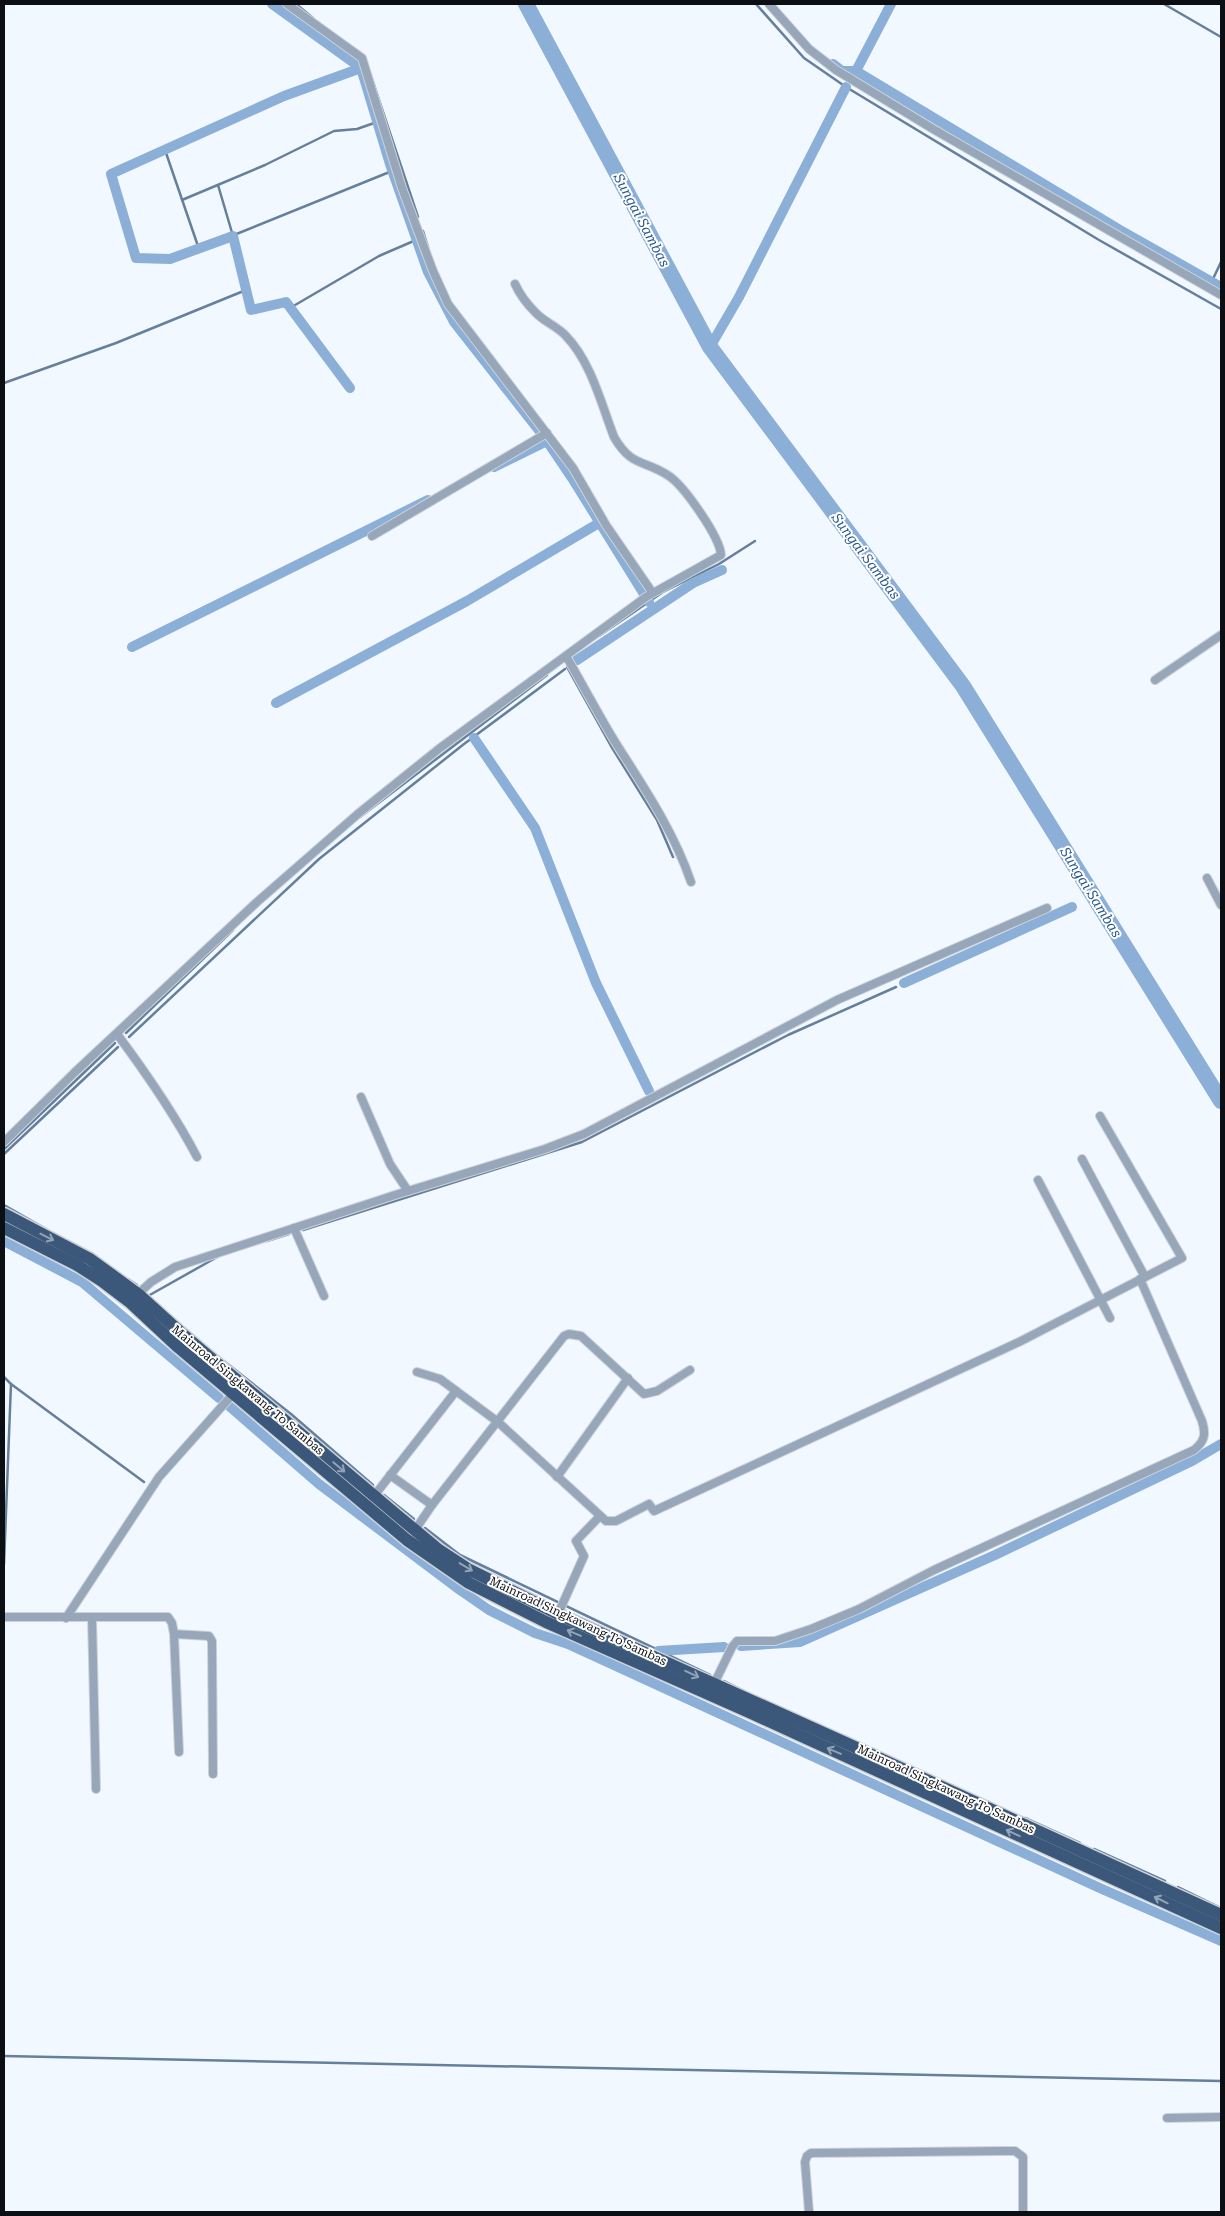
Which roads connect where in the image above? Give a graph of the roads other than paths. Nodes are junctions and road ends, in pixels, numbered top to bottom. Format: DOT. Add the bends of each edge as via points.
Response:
graph roads {
  1 [pos="287,4"];
  2 [pos="769,4"];
  3 [pos="515,284"];
  4 [pos="1221,295"];
  5 [pos="547,433"];
  6 [pos="372,536"];
  7 [pos="652,592"];
  8 [pos="1221,635"];
  9 [pos="566,656"];
  10 [pos="1155,680"];
  11 [pos="1207,878"];
  12 [pos="691,882"];
  13 [pos="1221,905"];
  14 [pos="1047,908"];
  15 [pos="117,1034"];
  16 [pos="361,1097"];
  17 [pos="1100,1116"];
  18 [pos="4,1142"];
  19 [pos="197,1157"];
  20 [pos="1082,1160"];
  21 [pos="1038,1180"];
  22 [pos="408,1191"];
  23 [pos="4,1215"];
  24 [pos="4,1228"];
  25 [pos="294,1228"];
  26 [pos="1143,1278"];
  27 [pos="138,1294"];
  28 [pos="324,1296"];
  29 [pos="1101,1300"];
  30 [pos="1110,1318"];
  31 [pos="690,1370"];
  32 [pos="417,1372"];
  33 [pos="628,1378"];
  34 [pos="456,1391"];
  35 [pos="233,1394"];
  36 [pos="276,1421"];
  37 [pos="498,1422"];
  38 [pos="390,1475"];
  39 [pos="557,1477"];
  40 [pos="374,1496"];
  41 [pos="432,1505"];
  42 [pos="600,1516"];
  43 [pos="415,1530"];
  44 [pos="558,1614"];
  45 [pos="4,1617"];
  46 [pos="66,1618"];
  47 [pos="92,1618"];
  48 [pos="174,1634"];
  49 [pos="671,1670"];
  50 [pos="714,1684"];
  51 [pos="179,1752"];
  52 [pos="213,1774"];
  53 [pos="96,1789"];
  54 [pos="1194,1909"];
  55 [pos="1221,1915"];
  56 [pos="1221,1928"];
  57 [pos="1221,2117"];
  58 [pos="1167,2118"];
  59 [pos="809,2212"];
  60 [pos="1023,2212"];
  1 -- 5 [label="street" via="362,58 402,188 448,304"];
  2 -- 4 [label="street" via="809,49 836,70 932,129"];
  3 -- 7 [label="street" via="535,313 559,329 574,346 588,370 620,447 635,461 670,477 704,518 720,548 719,558"];
  5 -- 6 [label="street"];
  5 -- 7 [label="street"];
  7 -- 9 [label="street"];
  8 -- 10 [label="street"];
  9 -- 12 [label="street" via="656,806 683,858"];
  9 -- 15 [label="street" via="440,748 359,813 257,902"];
  11 -- 13 [label="street"];
  14 -- 22 [label="street" via="837,1000 584,1134"];
  15 -- 18 [label="street"];
  15 -- 19 [label="street" via="184,1131"];
  16 -- 22 [label="street" via="390,1164"];
  17 -- 26 [label="street" via="1182,1258"];
  20 -- 26 [label="street"];
  21 -- 29 [label="street"];
  22 -- 25 [label="street"];
  23 -- 27 [label="highway, Mainroad Singkawang To Sambas, one-way" via="90,1259"];
  24 -- 35 [label="highway, Mainroad Singkawang To Sambas" via="102,1280"];
  25 -- 27 [label="street" via="174,1268"];
  25 -- 28 [label="street"];
  26 -- 29 [label="street"];
  26 -- 50 [label="street" via="1202,1421 1204,1436 1201,1444 820,1626 775,1641 737,1641"];
  27 -- 36 [label="highway, Mainroad Singkawang To Sambas"];
  29 -- 30 [label="street"];
  29 -- 42 [label="street" via="654,1511 649,1504 616,1521 606,1521"];
  31 -- 33 [label="street" via="647,1394"];
  32 -- 34 [label="street" via="440,1379"];
  33 -- 37 [label="street" via="581,1336 569,1334 557,1344"];
  33 -- 39 [label="street"];
  34 -- 37 [label="street"];
  34 -- 38 [label="street"];
  35 -- 36 [label="highway, Mainroad Singkawang To Sambas"];
  35 -- 46 [label="street" via="159,1477"];
  36 -- 40 [label="highway, Mainroad Singkawang To Sambas, one-way"];
  49 -- 36 [label="highway, Mainroad Singkawang To Sambas, one-way" via="506,1602 455,1575 407,1540"];
  37 -- 39 [label="street"];
  37 -- 41 [label="street"];
  38 -- 40 [label="street"];
  38 -- 41 [label="street"];
  39 -- 42 [label="street"];
  40 -- 43 [label="highway, Mainroad Singkawang To Sambas"];
  41 -- 43 [label="street"];
  42 -- 44 [label="street" via="576,1541 584,1556"];
  43 -- 44 [label="highway, Mainroad Singkawang To Sambas, one-way" via="468,1569"];
  44 -- 49 [label="highway, Mainroad Singkawang To Sambas"];
  45 -- 46 [label="street"];
  46 -- 47 [label="street"];
  47 -- 48 [label="street" via="168,1617"];
  47 -- 53 [label="street"];
  48 -- 51 [label="street"];
  48 -- 52 [label="street" via="203,1635 212,1641"];
  49 -- 50 [label="highway, Mainroad Singkawang To Sambas, one-way"];
  54 -- 49 [label="highway, Mainroad Singkawang To Sambas, one-way"];
  50 -- 54 [label="highway, Mainroad Singkawang To Sambas"];
  54 -- 55 [label="highway, Mainroad Singkawang To Sambas"];
  54 -- 56 [label="highway, Mainroad Singkawang To Sambas"];
  57 -- 58 [label="street"];
  59 -- 60 [label="street" via="805,2162 811,2153 1015,2151 1023,2157"];
}
